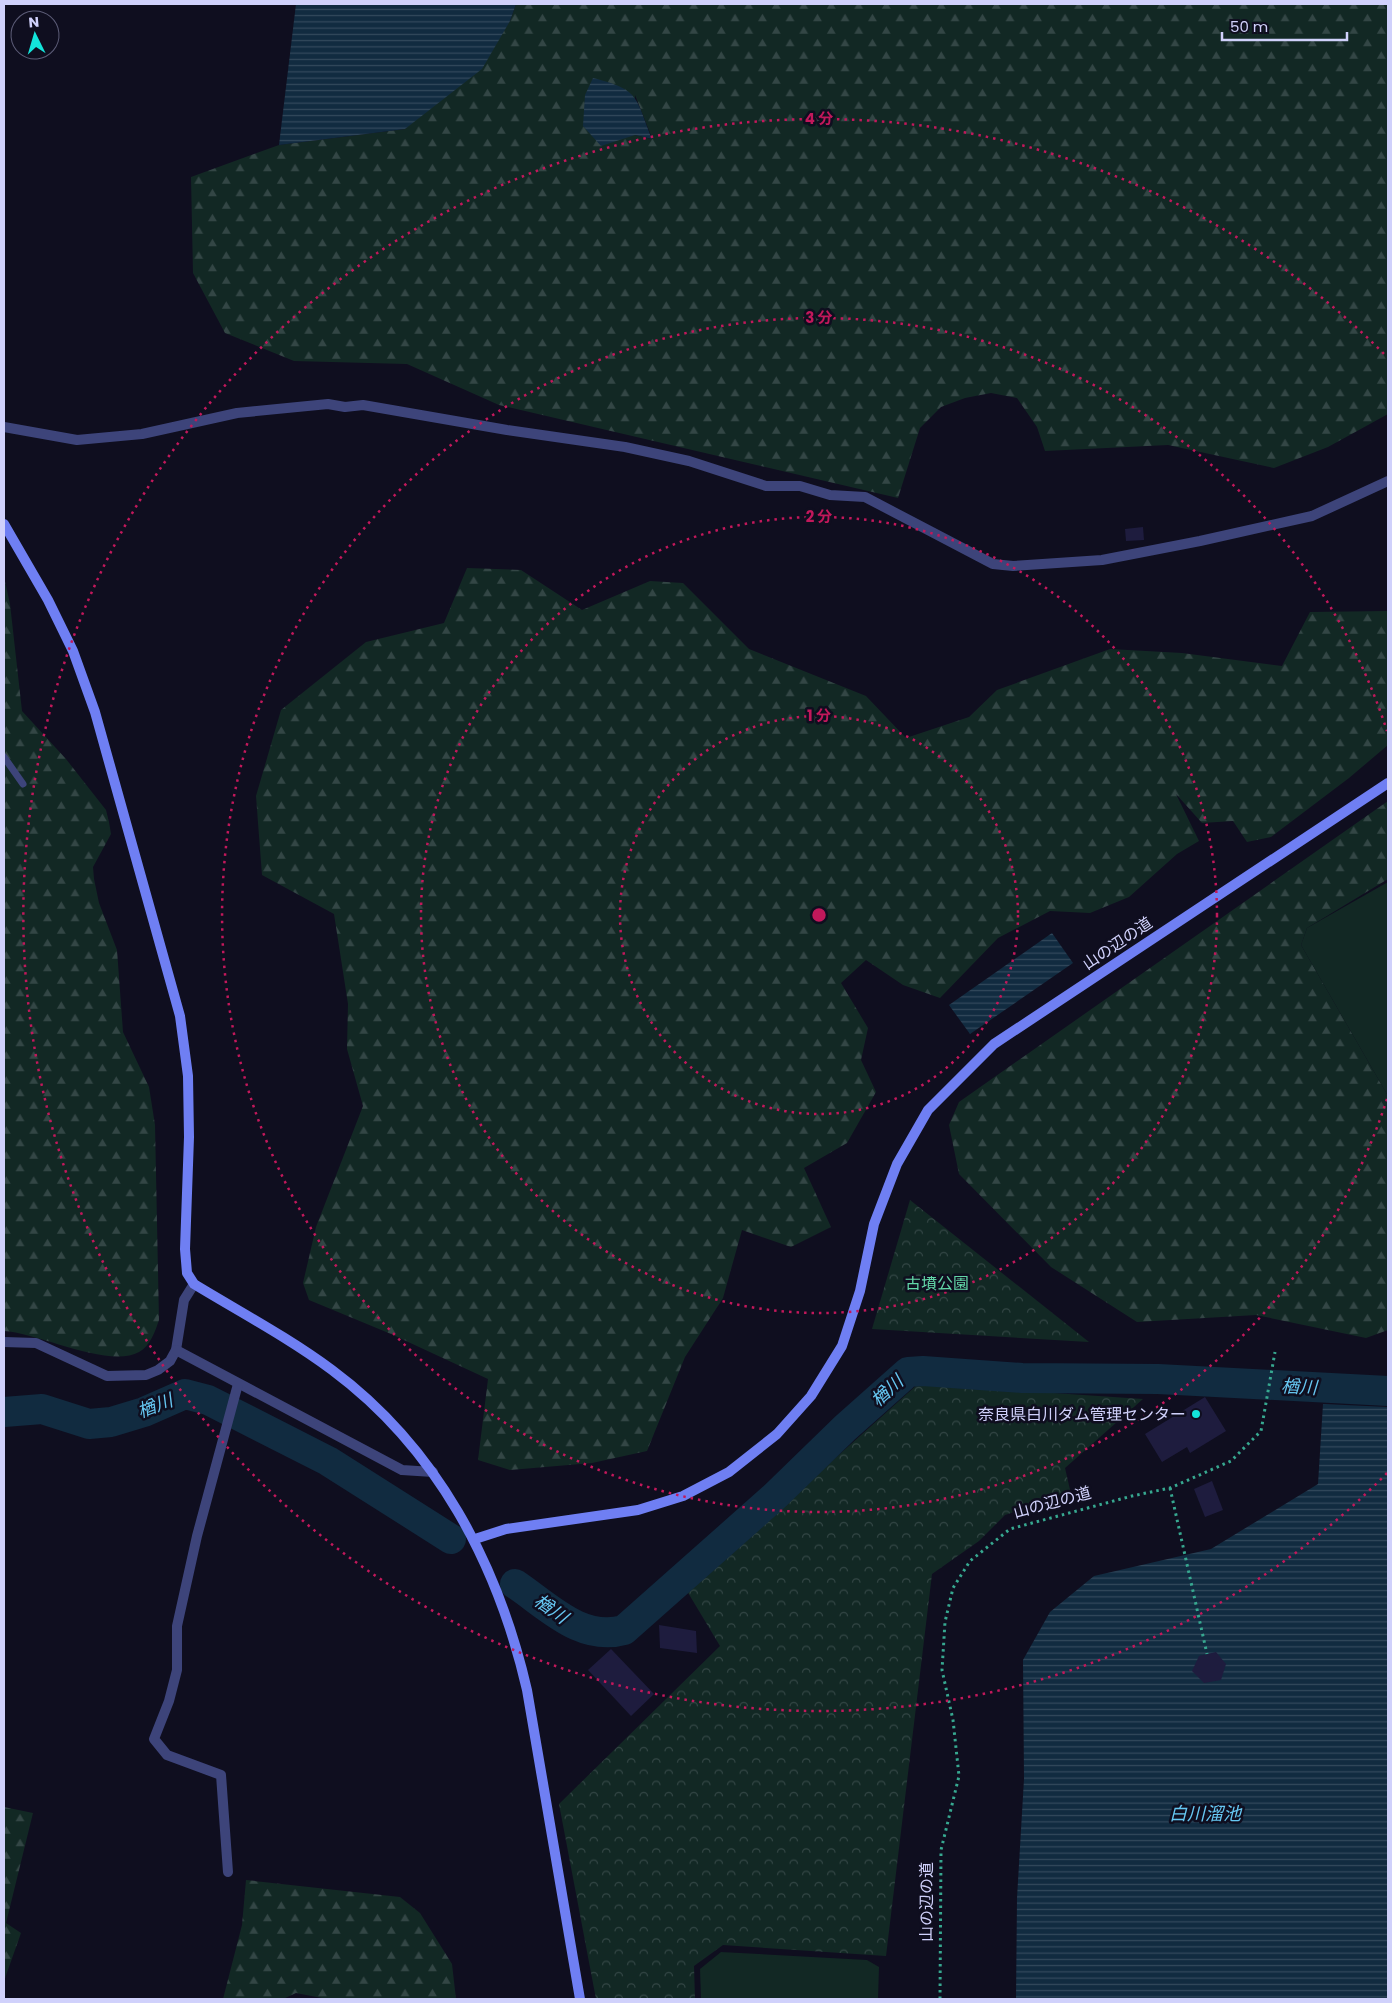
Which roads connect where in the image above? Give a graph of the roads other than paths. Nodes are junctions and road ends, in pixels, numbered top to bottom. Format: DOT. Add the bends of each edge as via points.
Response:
graph roads {
  1 [pos="4,427"];
  2 [pos="1388,481"];
  3 [pos="4,524"];
  4 [pos="4,757"];
  5 [pos="1388,783"];
  6 [pos="23,784"];
  7 [pos="194,1284"];
  8 [pos="4,1342"];
  9 [pos="176,1350"];
  10 [pos="238,1384"];
  11 [pos="433,1472"];
  12 [pos="474,1539"];
  13 [pos="228,1872"];
  14 [pos="580,1999"];
  1 -- 2 [label="street" via="77,440 142,434 237,413 328,404 362,406 625,446 689,461 766,486 800,486 830,495 864,497 993,564 1014,566 1102,560 1312,516"];
  3 -- 7 [label="street" via="73,651 95,712 180,1016 188,1076 185,1249 187,1273"];
  4 -- 6 [label="lane"];
  5 -- 12 [label="street, 山の辺の道" via="994,1044 928,1110 897,1164 874,1224 860,1291 842,1346 812,1396 777,1434 728,1472 683,1496 638,1510 506,1529"];
  7 -- 9 [label="street" via="184,1300"];
  7 -- 11 [label="street" via="334,1371 392,1422"];
  8 -- 9 [label="street" via="36,1343 107,1376 146,1374 158,1370"];
  9 -- 10 [label="street"];
  10 -- 11 [label="street" via="402,1470"];
  10 -- 13 [label="street" via="197,1536 177,1626 177,1670 154,1738 167,1755 221,1775"];
  11 -- 12 [label="street"];
  12 -- 14 [label="street" via="502,1604 521,1665"];
}
